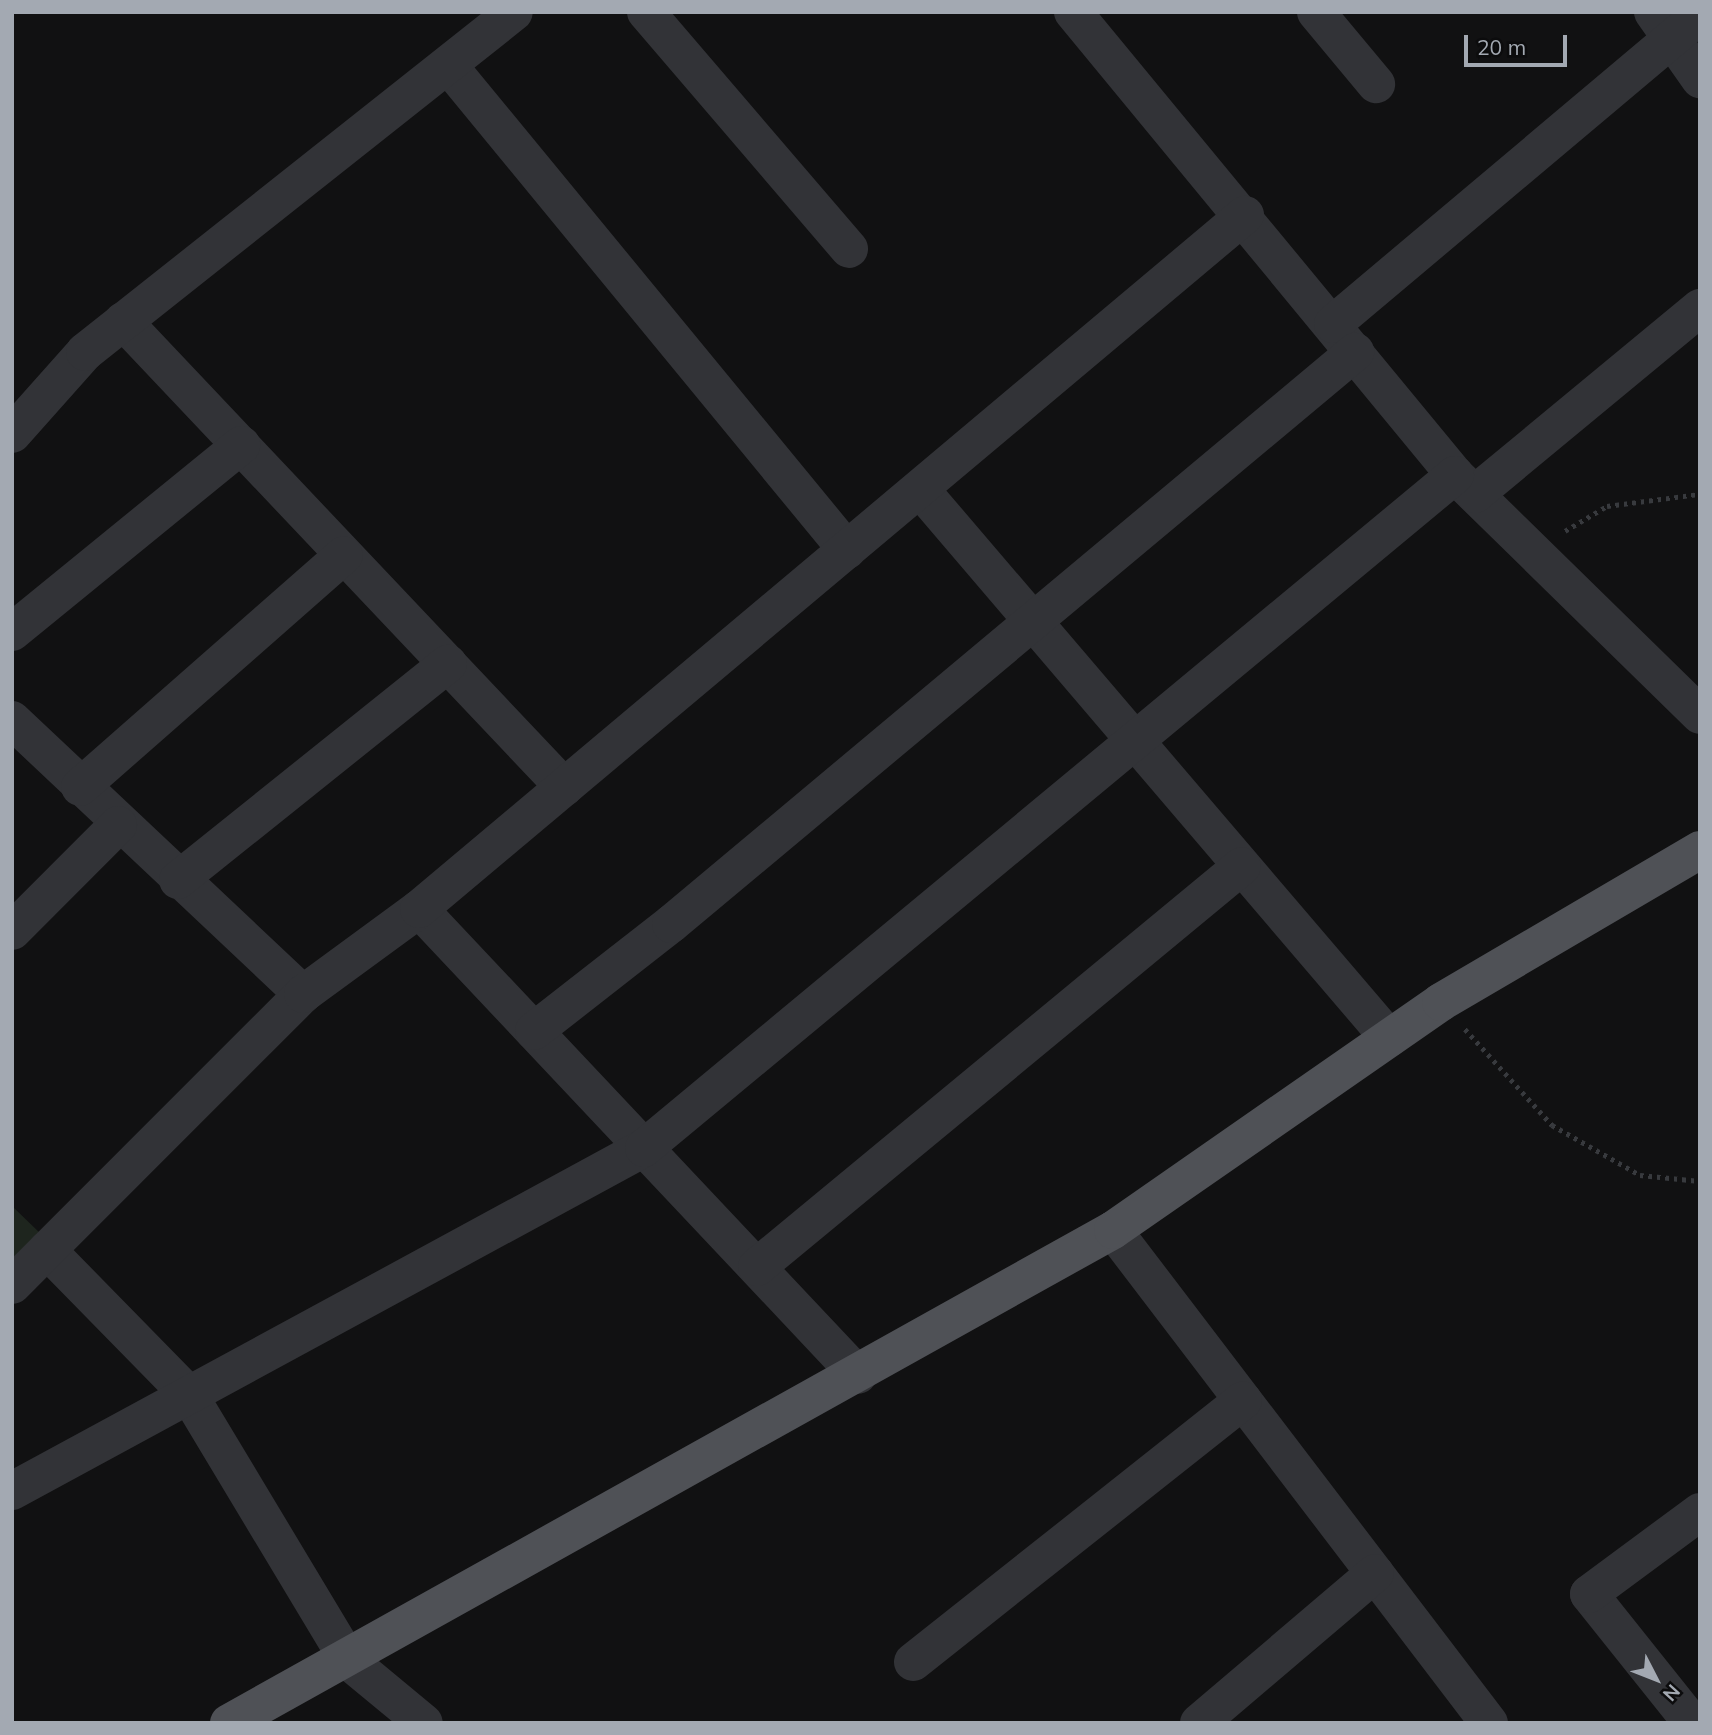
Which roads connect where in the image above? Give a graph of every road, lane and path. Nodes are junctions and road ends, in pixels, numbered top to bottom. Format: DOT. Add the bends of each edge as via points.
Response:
graph roads {
  1 [pos="514,12"];
  2 [pos="646,12"];
  3 [pos="1073,12"];
  4 [pos="1316,12"];
  5 [pos="1675,22"];
  6 [pos="447,65"];
  7 [pos="1700,79"];
  8 [pos="1376,85"];
  9 [pos="1245,215"];
  10 [pos="849,249"];
  11 [pos="1700,308"];
  12 [pos="123,321"];
  13 [pos="1344,338"];
  14 [pos="12,434"];
  15 [pos="241,445"];
  16 [pos="1465,485"];
  17 [pos="920,489"];
  18 [pos="1700,494"];
  19 [pos="847,550"];
  20 [pos="1532,551"];
  21 [pos="344,555"];
  22 [pos="1034,623"];
  23 [pos="12,632"];
  24 [pos="447,664"];
  25 [pos="1700,715"];
  26 [pos="12,720"];
  27 [pos="1135,741"];
  28 [pos="80,787"];
  29 [pos="564,788"];
  30 [pos="118,825"];
  31 [pos="1700,850"];
  32 [pos="1242,866"];
  33 [pos="178,880"];
  34 [pos="419,909"];
  35 [pos="12,931"];
  36 [pos="303,994"];
  37 [pos="1441,1002"];
  38 [pos="534,1031"];
  39 [pos="1389,1038"];
  40 [pos="644,1148"];
  41 [pos="1700,1181"];
  42 [pos="1112,1230"];
  43 [pos="47,1250"];
  44 [pos="757,1267"];
  45 [pos="12,1285"];
  46 [pos="858,1375"];
  47 [pos="189,1395"];
  48 [pos="1243,1400"];
  49 [pos="12,1491"];
  50 [pos="1700,1512"];
  51 [pos="1375,1573"];
  52 [pos="349,1661"];
  53 [pos="913,1662"];
  54 [pos="229,1723"];
  55 [pos="424,1723"];
  56 [pos="1199,1723"];
  57 [pos="1489,1723"];
  58 [pos="1692,1723"];
  1 -- 6 [label="street"];
  2 -- 10 [label="street"];
  3 -- 9 [label="street"];
  4 -- 8 [label="street"];
  5 -- 7 [label="street"];
  5 -- 13 [label="street"];
  6 -- 12 [label="street"];
  6 -- 19 [label="street"];
  9 -- 13 [label="street"];
  9 -- 17 [label="street"];
  11 -- 16 [label="street"];
  12 -- 14 [label="street" via="85,352"];
  12 -- 15 [label="street"];
  13 -- 16 [label="street"];
  13 -- 22 [label="street"];
  15 -- 21 [label="street"];
  15 -- 23 [label="street"];
  16 -- 20 [label="street"];
  16 -- 27 [label="street"];
  17 -- 19 [label="street"];
  17 -- 22 [label="street"];
  18 -- 20 [label="path" via="1607,506"];
  19 -- 29 [label="street"];
  20 -- 25 [label="street"];
  21 -- 24 [label="street"];
  21 -- 28 [label="street"];
  22 -- 27 [label="street"];
  22 -- 38 [label="street"];
  24 -- 29 [label="street"];
  24 -- 33 [label="street"];
  26 -- 28 [label="street"];
  27 -- 32 [label="street"];
  27 -- 40 [label="street"];
  28 -- 30 [label="street"];
  29 -- 34 [label="street"];
  30 -- 33 [label="street"];
  30 -- 35 [label="street"];
  31 -- 37 [label="main road"];
  32 -- 39 [label="street"];
  32 -- 44 [label="street"];
  33 -- 36 [label="street"];
  34 -- 36 [label="street"];
  34 -- 38 [label="street"];
  36 -- 43 [label="street"];
  37 -- 39 [label="main road"];
  37 -- 41 [label="path" via="1552,1125 1640,1175"];
  38 -- 40 [label="street"];
  39 -- 42 [label="main road"];
  40 -- 44 [label="street"];
  40 -- 47 [label="street"];
  42 -- 46 [label="main road"];
  42 -- 48 [label="street"];
  43 -- 45 [label="street"];
  43 -- 47 [label="street"];
  44 -- 46 [label="street"];
  46 -- 52 [label="main road"];
  47 -- 49 [label="street"];
  47 -- 52 [label="street"];
  48 -- 51 [label="street"];
  48 -- 53 [label="street"];
  50 -- 58 [label="street" via="1589,1594"];
  51 -- 56 [label="street"];
  51 -- 57 [label="street"];
  52 -- 54 [label="main road"];
  52 -- 55 [label="street"];
}
